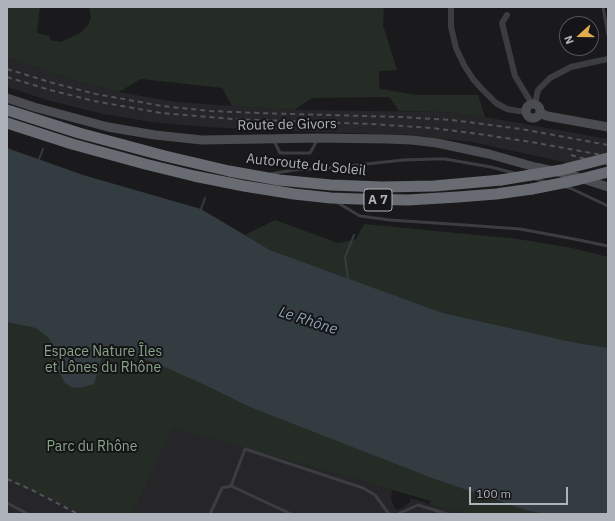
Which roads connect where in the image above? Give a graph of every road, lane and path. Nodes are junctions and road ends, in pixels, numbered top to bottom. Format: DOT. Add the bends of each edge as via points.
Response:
graph roads {
  1 [pos="451,7"];
  2 [pos="603,7"];
  3 [pos="507,15"];
  4 [pos="608,35"];
  5 [pos="608,59"];
  6 [pos="7,98"];
  7 [pos="531,106"];
  8 [pos="7,110"];
  9 [pos="7,123"];
  10 [pos="608,127"];
  11 [pos="319,138"];
  12 [pos="273,140"];
  13 [pos="608,158"];
  14 [pos="608,172"];
  15 [pos="568,174"];
  16 [pos="256,176"];
  17 [pos="608,187"];
  18 [pos="608,194"];
  19 [pos="331,198"];
  20 [pos="608,206"];
  21 [pos="608,246"];
  22 [pos="231,486"];
  23 [pos="7,503"];
  24 [pos="28,514"];
  25 [pos="210,514"];
  26 [pos="291,514"];
  27 [pos="389,514"];
  28 [pos="398,514"];
  29 [pos="447,514"];
  1 -- 7 [label="street" via="451,27 456,48 473,79 496,103 518,111"];
  2 -- 4 [label="lane"];
  3 -- 7 [label="street" via="502,23 515,76"];
  5 -- 7 [label="street" via="571,68 550,78 538,90"];
  6 -- 12 [label="main road, Route de Givors" via="108,127 155,135 202,140"];
  7 -- 10 [label="main road" via="538,106 540,113 548,116"];
  8 -- 16 [label="highway, Autoroute du Soleil / A 7" via="118,144"];
  9 -- 19 [label="highway, Autoroute du Soleil / A 7" via="108,154 187,174 268,190"];
  11 -- 12 [label="main road, Route de Givors"];
  11 -- 12 [label="lane" via="310,153 280,153"];
  11 -- 15 [label="main road, Route de Givors" via="437,143"];
  13 -- 16 [label="highway, Autoroute du Soleil / A 7, bridge" via="561,170 460,185 331,185"];
  14 -- 19 [label="highway, Autoroute du Soleil / A 7, bridge" via="532,189 496,194 432,199"];
  15 -- 17 [label="main road, Route de Givors"];
  15 -- 18 [label="main road, Route de Givors"];
  16 -- 20 [label="lane" via="403,160 445,159 490,167 570,188"];
  19 -- 21 [label="lane" via="360,216 520,229"];
  22 -- 25 [label="lane" via="222,488"];
  22 -- 26 [label="lane"];
  22 -- 27 [label="lane" via="244,449 364,488 375,495"];
  23 -- 24 [label="lane"];
  28 -- 29 [label="lane" via="418,505"];
}
